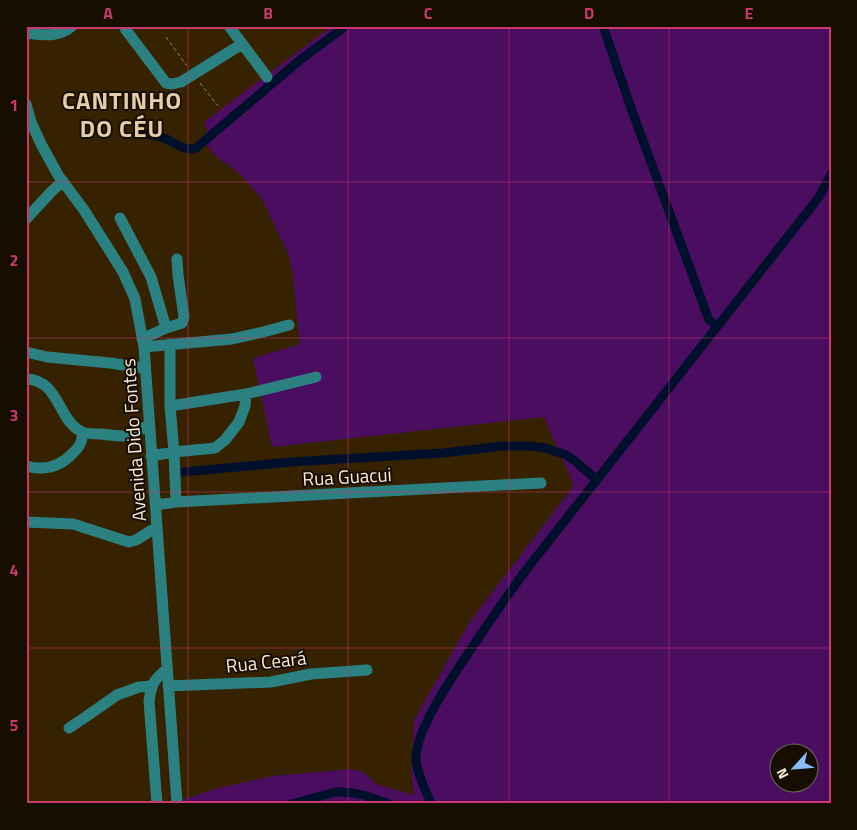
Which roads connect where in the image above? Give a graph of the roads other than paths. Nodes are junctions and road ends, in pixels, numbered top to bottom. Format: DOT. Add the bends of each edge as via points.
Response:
graph roads {
  1 [pos="72,26"];
  2 [pos="124,26"];
  3 [pos="229,26"];
  4 [pos="26,33"];
  5 [pos="242,44"];
  6 [pos="267,76"];
  7 [pos="26,104"];
  8 [pos="63,181"];
  9 [pos="120,218"];
  10 [pos="26,219"];
  11 [pos="177,259"];
  12 [pos="289,325"];
  13 [pos="166,328"];
  14 [pos="143,343"];
  15 [pos="170,344"];
  16 [pos="26,352"];
  17 [pos="144,368"];
  18 [pos="316,377"];
  19 [pos="26,379"];
  20 [pos="246,394"];
  21 [pos="170,406"];
  22 [pos="149,425"];
  23 [pos="83,433"];
  24 [pos="174,452"];
  25 [pos="152,456"];
  26 [pos="26,466"];
  27 [pos="541,483"];
  28 [pos="176,502"];
  29 [pos="156,505"];
  30 [pos="26,522"];
  31 [pos="157,527"];
  32 [pos="167,669"];
  33 [pos="367,670"];
  34 [pos="152,686"];
  35 [pos="168,686"];
  36 [pos="68,728"];
  37 [pos="157,804"];
  38 [pos="177,804"];
  1 -- 4 [label="street" via="65,32 46,36"];
  2 -- 5 [label="street" via="166,83 172,84 181,82"];
  3 -- 5 [label="street"];
  5 -- 6 [label="street"];
  7 -- 8 [label="street, Avenida Dido Fontes" via="41,144"];
  8 -- 10 [label="street"];
  8 -- 14 [label="street, Avenida Dido Fontes" via="123,272 135,299"];
  9 -- 13 [label="street" via="152,277"];
  11 -- 13 [label="street" via="184,317 182,323"];
  12 -- 15 [label="street" via="232,339"];
  13 -- 14 [label="street"];
  14 -- 15 [label="street"];
  14 -- 17 [label="street, Avenida Dido Fontes"];
  15 -- 21 [label="street"];
  16 -- 17 [label="street"];
  17 -- 22 [label="street, Avenida Dido Fontes"];
  18 -- 20 [label="street"];
  19 -- 23 [label="street" via="46,385 74,426"];
  20 -- 21 [label="street"];
  20 -- 24 [label="street" via="239,422 225,440 215,448"];
  21 -- 24 [label="street"];
  22 -- 23 [label="street" via="125,436"];
  22 -- 25 [label="street, Avenida Dido Fontes"];
  23 -- 26 [label="street" via="80,444 68,459 49,468"];
  24 -- 25 [label="street"];
  24 -- 28 [label="street"];
  25 -- 29 [label="street, Avenida Dido Fontes"];
  27 -- 28 [label="street, Rua Guacui"];
  28 -- 29 [label="street, Rua Guacui"];
  29 -- 31 [label="street, Avenida Dido Fontes"];
  30 -- 31 [label="street" via="73,524 129,542"];
  31 -- 32 [label="street, Avenida Dido Fontes"];
  32 -- 34 [label="street"];
  32 -- 35 [label="street, Avenida Dido Fontes"];
  33 -- 35 [label="street, Rua Ceará" via="311,674 271,682"];
  34 -- 36 [label="street" via="117,695"];
  34 -- 37 [label="street" via="149,701"];
  35 -- 38 [label="street, Avenida Dido Fontes"];
}
